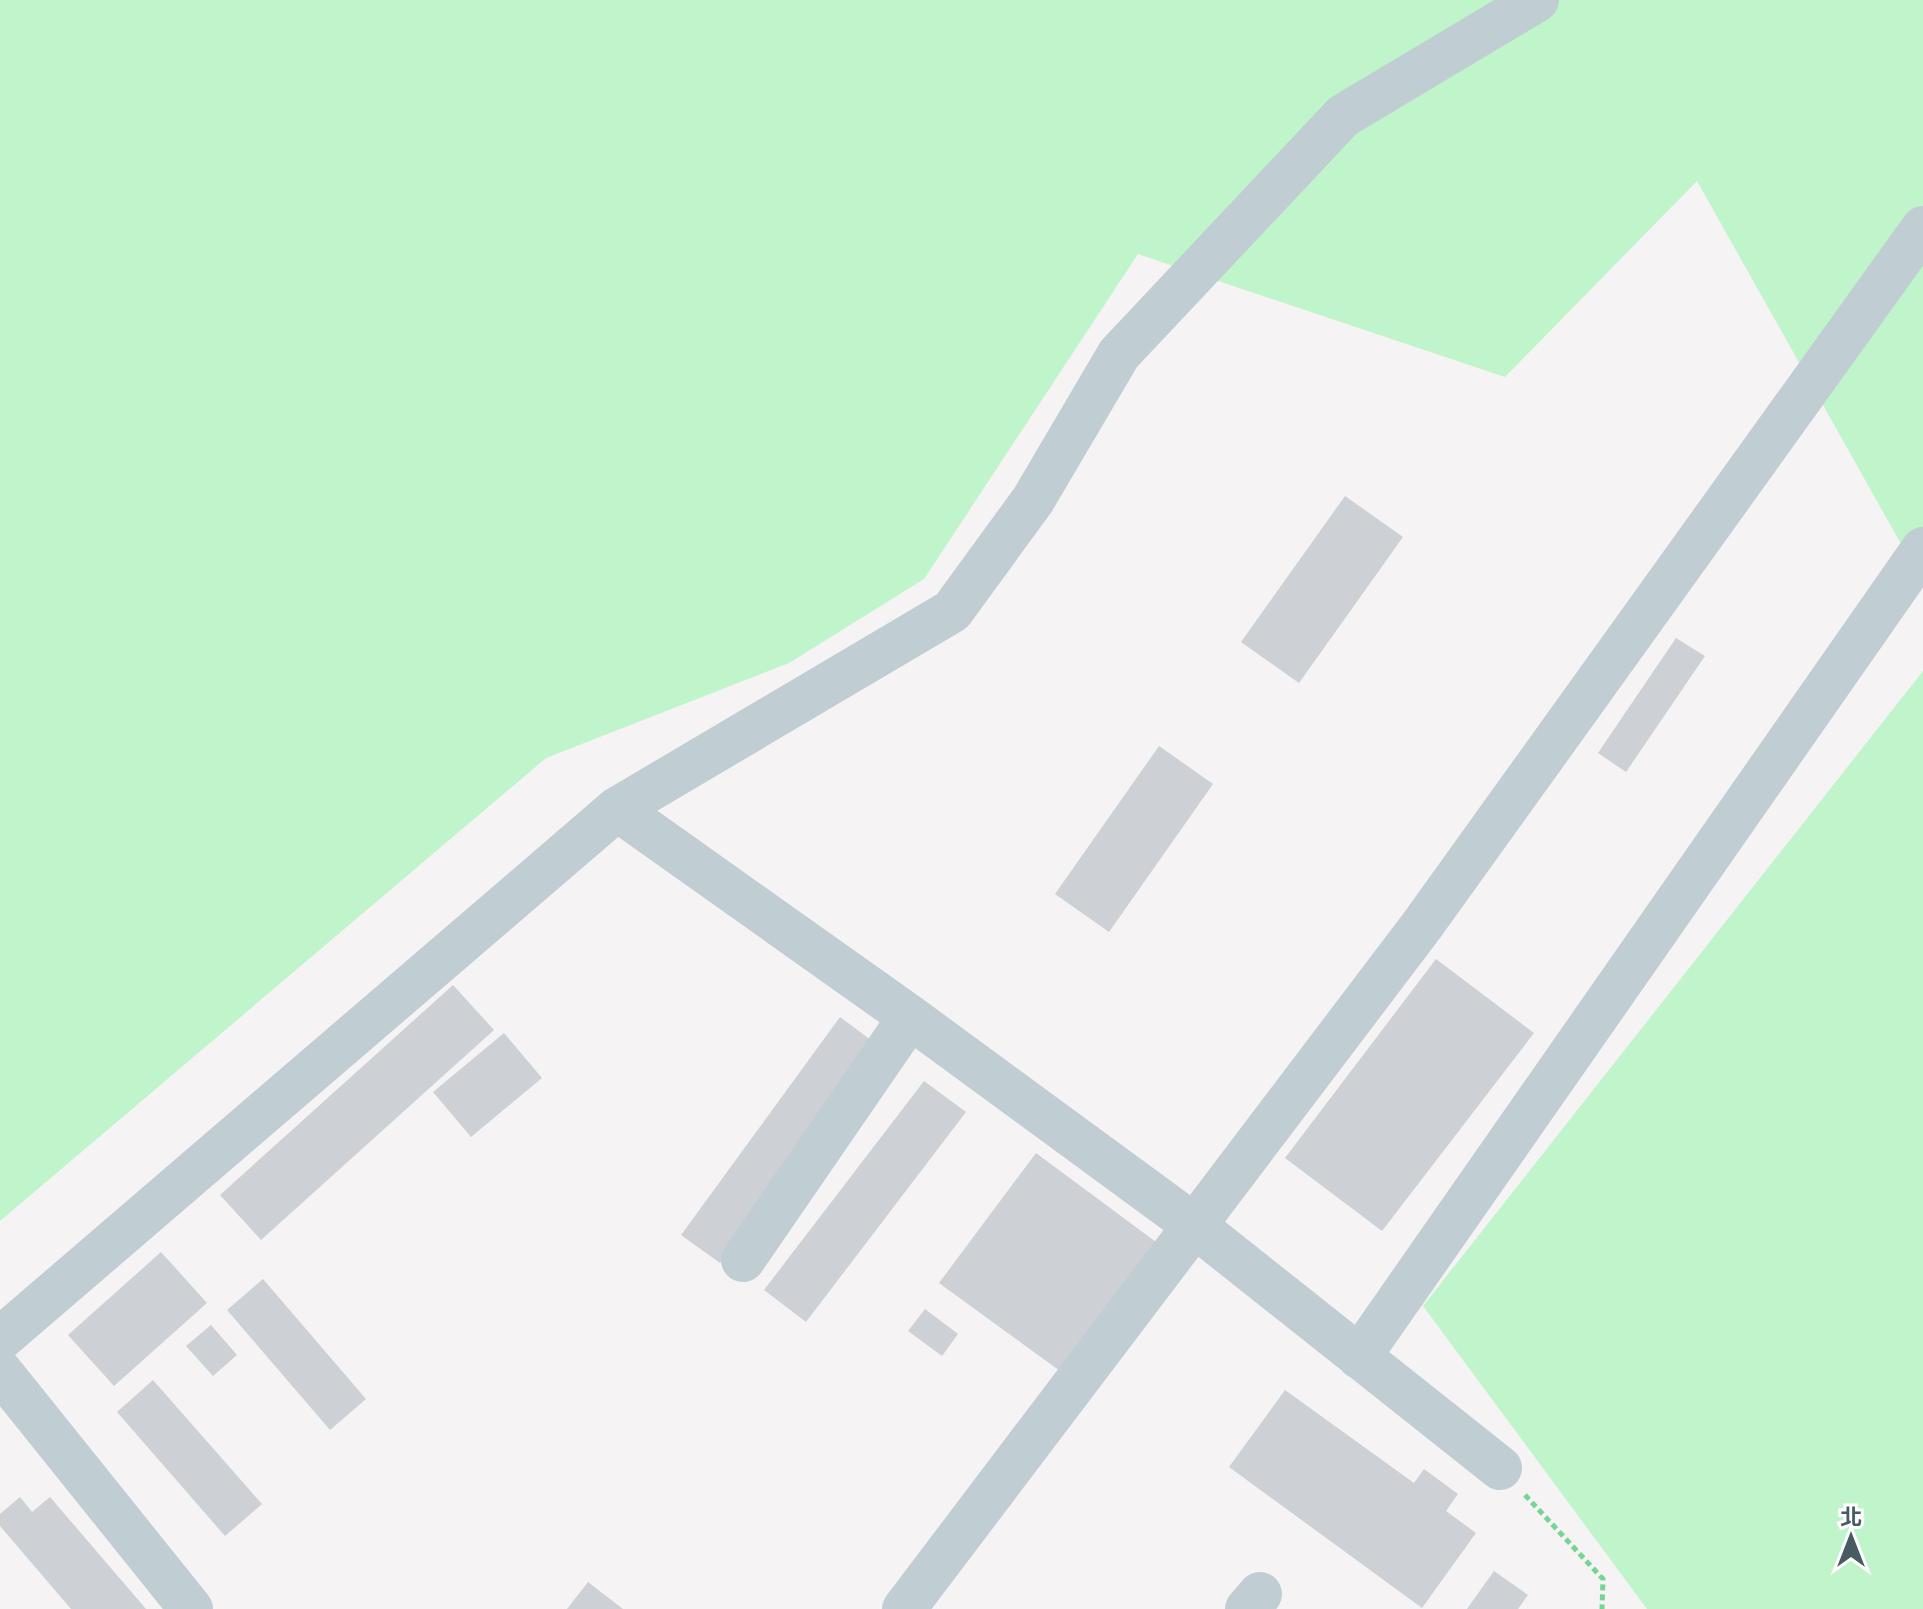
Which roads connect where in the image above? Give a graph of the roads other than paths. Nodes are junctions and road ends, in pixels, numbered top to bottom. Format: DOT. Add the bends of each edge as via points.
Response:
graph roads {
  1 [pos="1537,0"];
  2 [pos="1923,228"];
  3 [pos="1923,549"];
  4 [pos="617,809"];
  5 [pos="910,1017"];
  6 [pos="1195,1226"];
  7 [pos="743,1260"];
  8 [pos="0,1339"];
  9 [pos="1359,1357"];
  10 [pos="0,1371"];
  11 [pos="1500,1468"];
  12 [pos="191,1609"];
  13 [pos="904,1609"];
  1 -- 4 [label="lane" via="1343,116 1119,354 1033,500 952,611"];
  2 -- 6 [label="lane" via="1433,911"];
  3 -- 9 [label="lane"];
  4 -- 5 [label="lane"];
  4 -- 8 [label="lane"];
  5 -- 6 [label="lane"];
  5 -- 7 [label="lane"];
  6 -- 9 [label="lane"];
  6 -- 13 [label="lane"];
  9 -- 11 [label="lane"];
  10 -- 12 [label="lane"];
}
